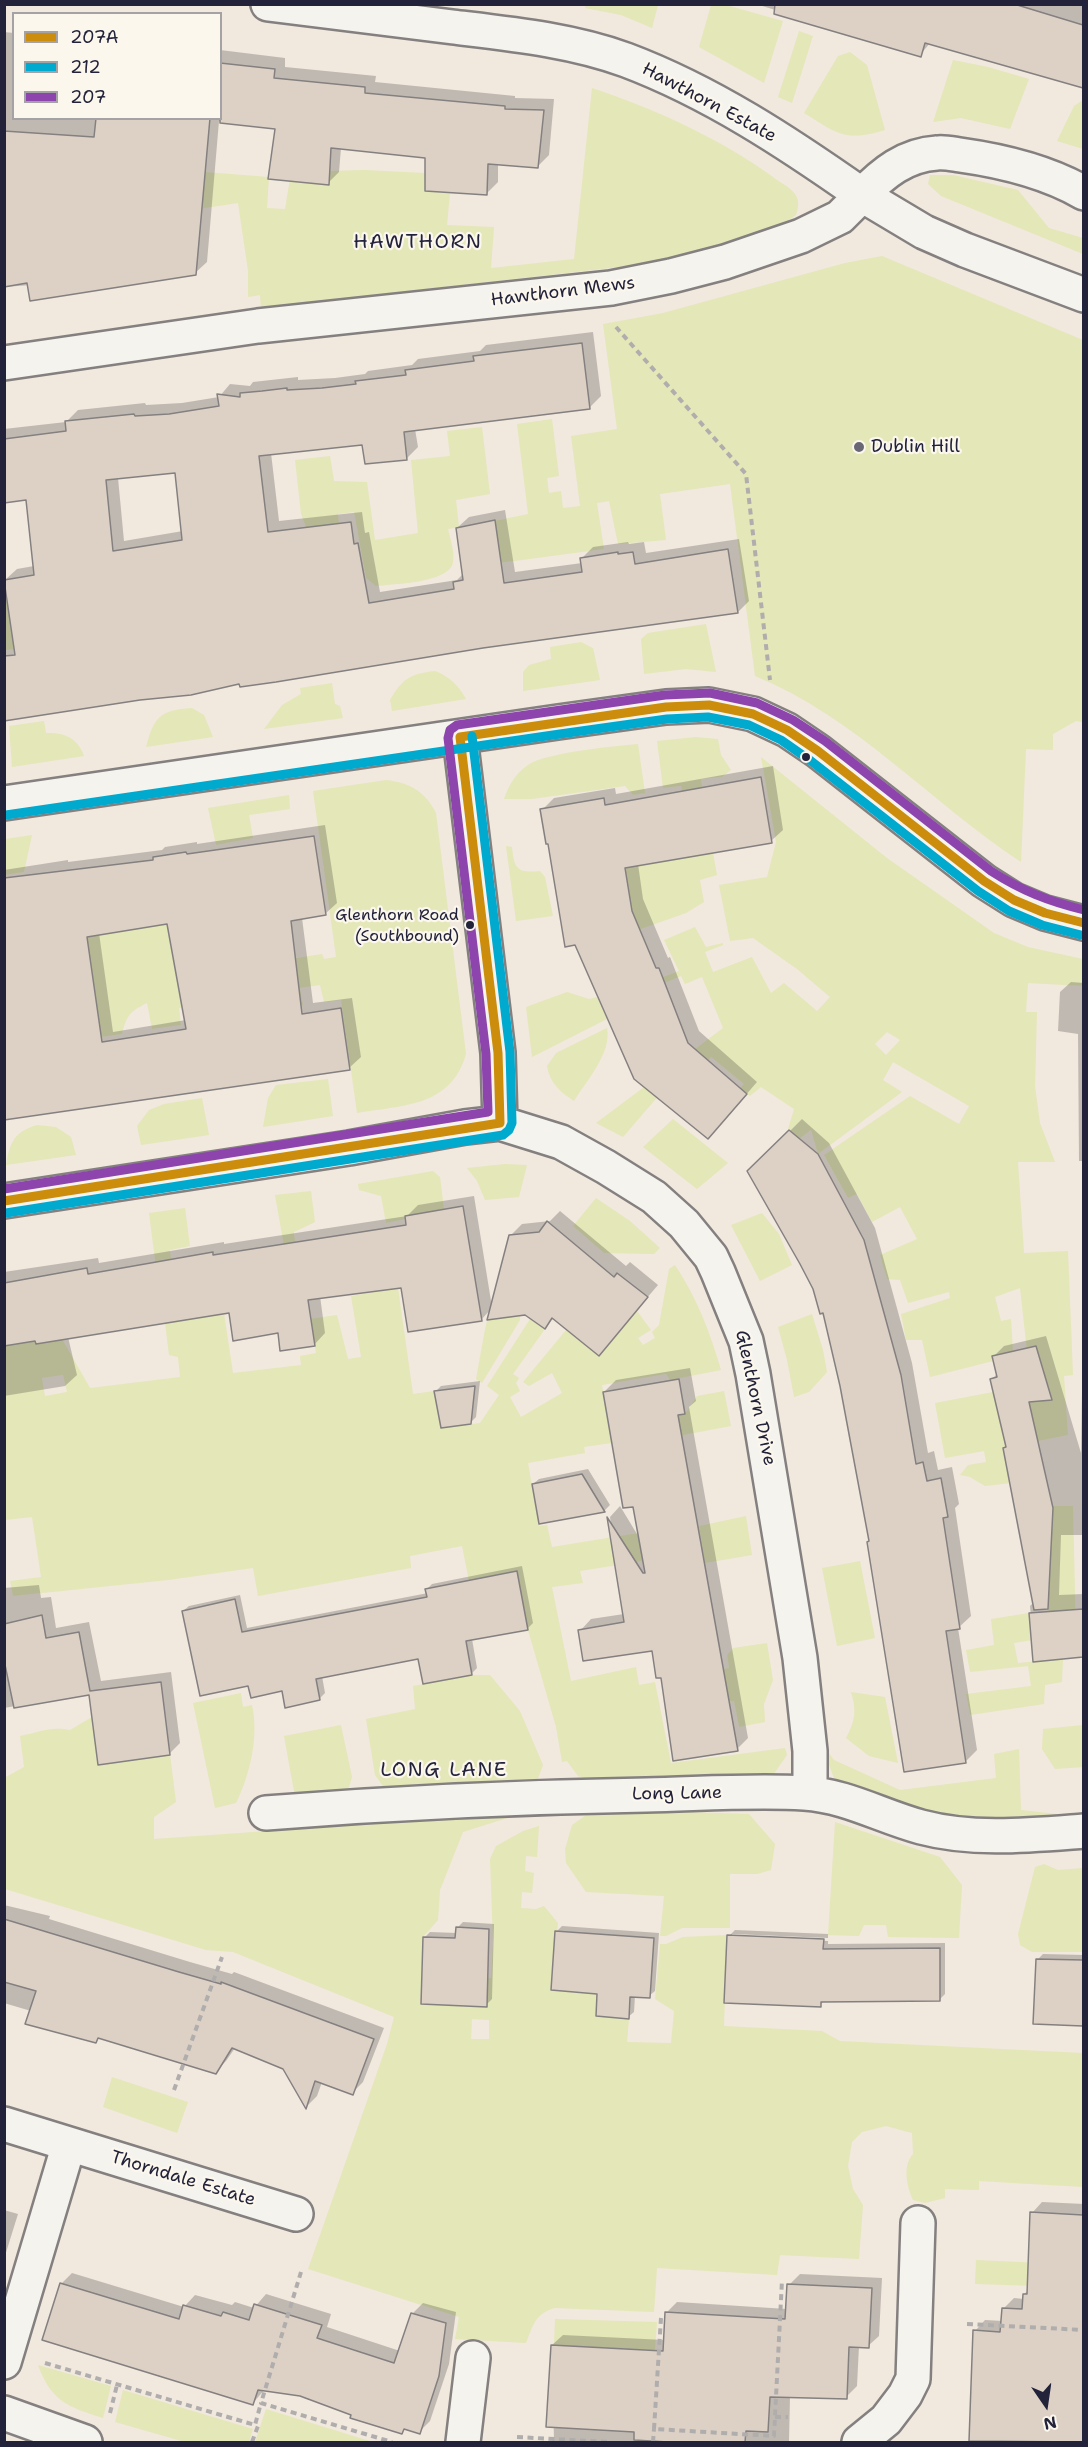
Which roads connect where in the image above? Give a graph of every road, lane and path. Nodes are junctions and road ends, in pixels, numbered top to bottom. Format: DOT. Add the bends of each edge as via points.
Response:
graph roads {
  1 [pos="268,4"];
  2 [pos="1083,193"];
  3 [pos="862,195"];
  4 [pos="1083,295"];
  5 [pos="615,321"];
  6 [pos="4,363"];
  7 [pos="769,690"];
  8 [pos="460,737"];
  9 [pos="4,803"];
  10 [pos="1083,922"];
  11 [pos="500,1123"];
  12 [pos="4,1201"];
  13 [pos="810,1793"];
  14 [pos="266,1814"];
  15 [pos="1083,1831"];
  16 [pos="222,1957"];
  17 [pos="174,2090"];
  18 [pos="4,2124"];
  19 [pos="69,2144"];
  20 [pos="297,2214"];
  21 [pos="918,2223"];
  22 [pos="301,2272"];
  23 [pos="782,2280"];
  24 [pos="661,2318"];
  25 [pos="966,2324"];
  26 [pos="1083,2330"];
  27 [pos="473,2358"];
  28 [pos="38,2361"];
  29 [pos="4,2362"];
  30 [pos="117,2385"];
  31 [pos="261,2403"];
  32 [pos="4,2413"];
  33 [pos="775,2417"];
  34 [pos="788,2417"];
  35 [pos="108,2420"];
  36 [pos="255,2426"];
  37 [pos="654,2429"];
  38 [pos="517,2437"];
  39 [pos="86,2442"];
  40 [pos="252,2442"];
  41 [pos="392,2442"];
  42 [pos="463,2442"];
  43 [pos="609,2442"];
  44 [pos="653,2442"];
  45 [pos="859,2442"];
  1 -- 3 [label="street, Hawthorn Estate" via="516,34 625,60 714,101 799,150"];
  2 -- 3 [label="street" via="1019,166 937,153 909,160 883,173"];
  3 -- 4 [label="street" via="924,232"];
  3 -- 6 [label="street, Hawthorn Mews" via="840,217 801,236 671,276 611,288 258,326"];
  5 -- 7 [label="path" via="616,329 746,474"];
  8 -- 9 [label="street"];
  8 -- 10 [label="street" via="666,707 709,705 753,714 818,751 1014,900 1045,914"];
  8 -- 11 [label="street" via="498,1053"];
  11 -- 12 [label="street, Glenthorn Drive"];
  11 -- 13 [label="street, Glenthorn Drive" via="561,1142 654,1197 684,1224 711,1257 746,1341 758,1398 806,1708"];
  13 -- 14 [label="street, Long Lane" via="556,1796"];
  13 -- 15 [label="street, Long Lane" via="842,1798 940,1831 975,1835"];
  16 -- 17 [label="path"];
  18 -- 19 [label="street, Thorndale Estate"];
  19 -- 20 [label="street, Thorndale Estate"];
  19 -- 29 [label="street"];
  21 -- 45 [label="street" via="914,2379 886,2420"];
  22 -- 31 [label="path"];
  23 -- 33 [label="path"];
  24 -- 37 [label="path"];
  25 -- 26 [label="path"];
  27 -- 42 [label="street"];
  28 -- 30 [label="path"];
  30 -- 35 [label="path"];
  30 -- 36 [label="path"];
  31 -- 36 [label="path"];
  31 -- 41 [label="path"];
  32 -- 39 [label="street"];
  33 -- 34 [label="path"];
  33 -- 37 [label="path" via="774,2436"];
  36 -- 40 [label="path"];
  37 -- 44 [label="path"];
  38 -- 43 [label="path"];
}
